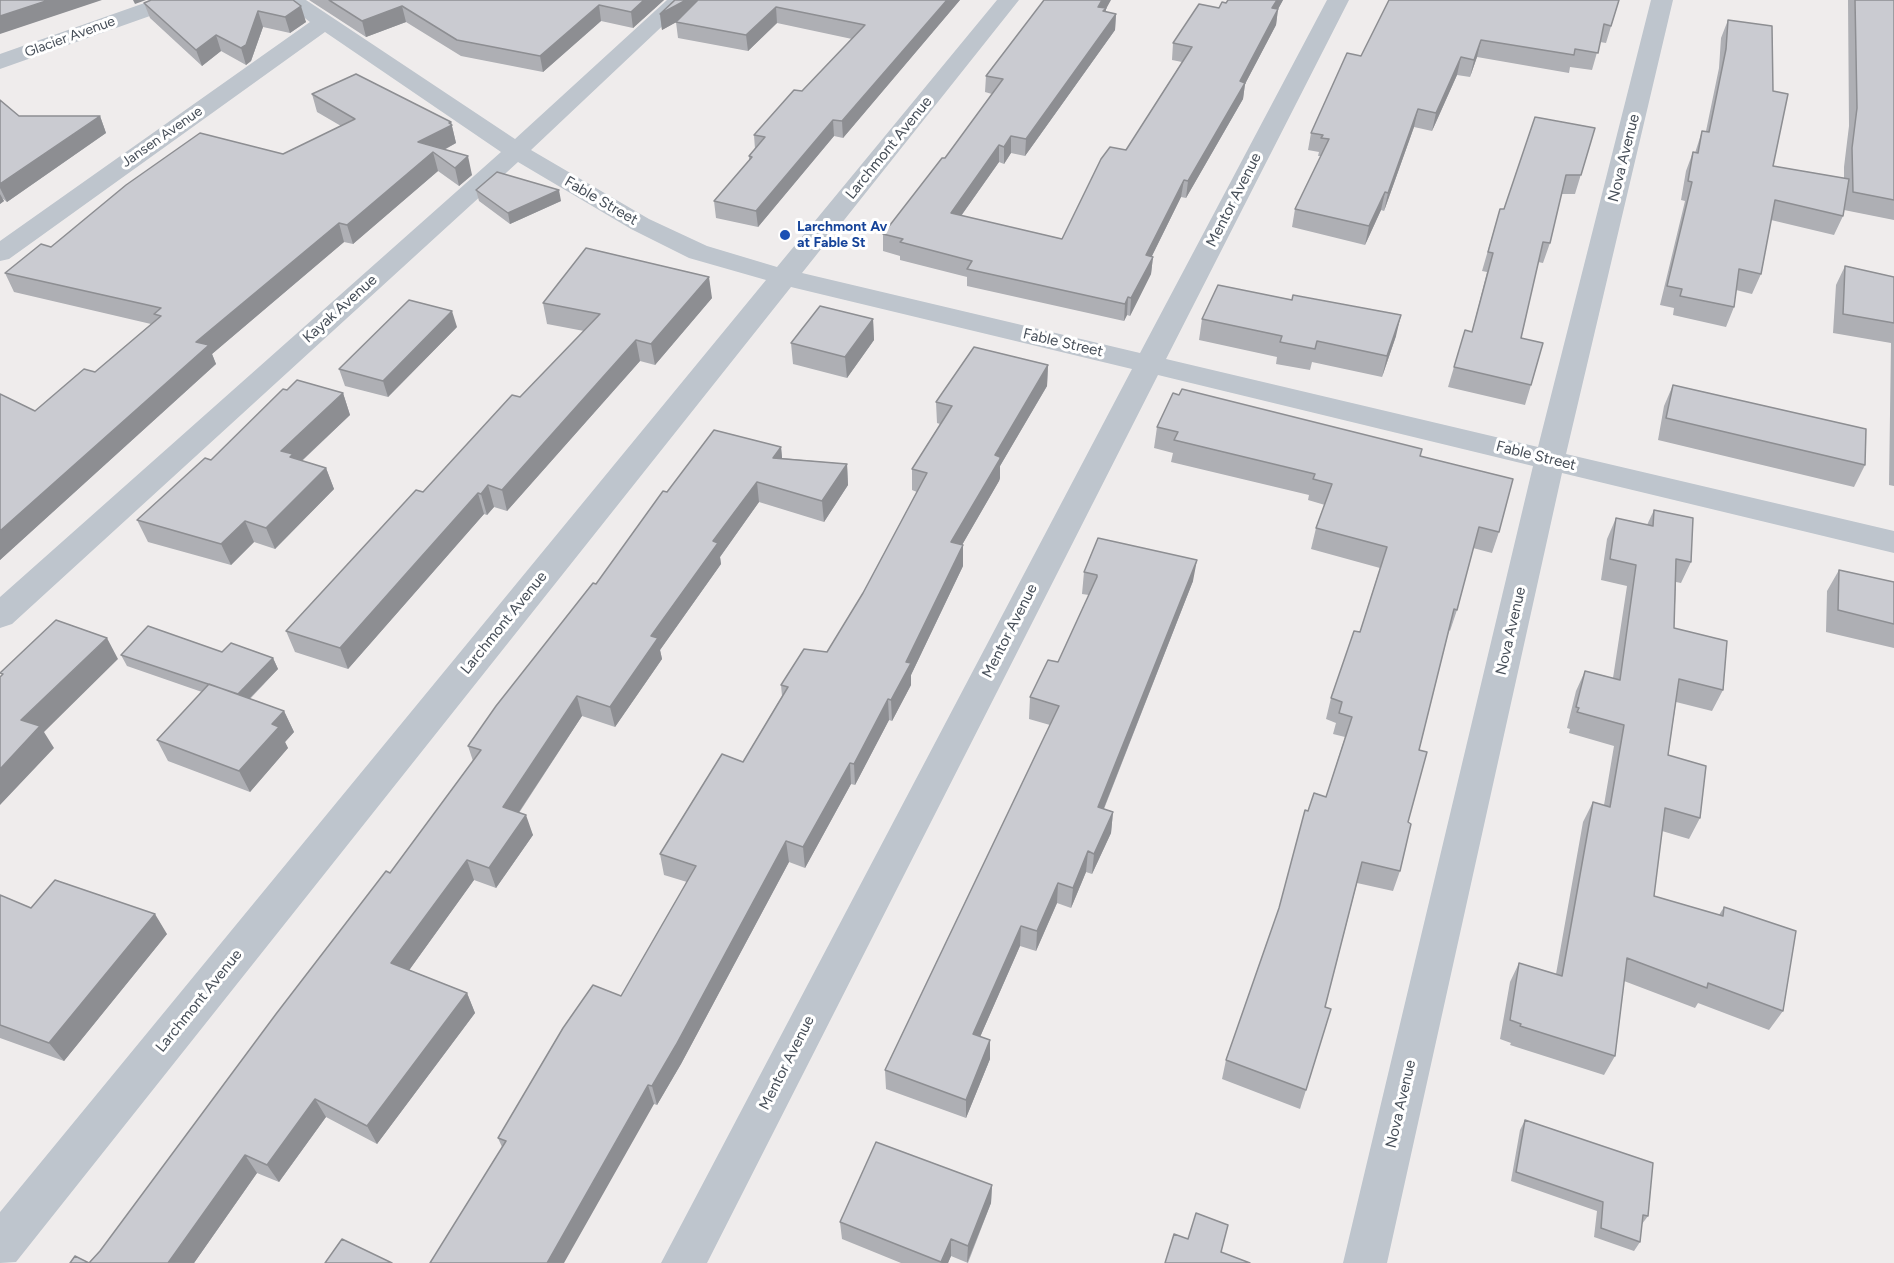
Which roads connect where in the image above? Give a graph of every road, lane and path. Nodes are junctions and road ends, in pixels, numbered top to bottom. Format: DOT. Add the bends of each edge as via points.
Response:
graph roads {
  1 [pos="173,0"];
  2 [pos="292,0"];
  3 [pos="679,0"];
  4 [pos="1008,0"];
  5 [pos="1338,0"];
  6 [pos="1662,0"];
  7 [pos="324,22"];
  8 [pos="0,62"];
  9 [pos="516,151"];
  10 [pos="0,253"];
  11 [pos="784,277"];
  12 [pos="1149,363"];
  13 [pos="1550,459"];
  14 [pos="1894,542"];
  15 [pos="0,616"];
  16 [pos="0,1247"];
  17 [pos="683,1263"];
  18 [pos="1365,1263"];
  1 -- 8 [label="street, Glacier Avenue"];
  2 -- 7 [label="street, Fable Street"];
  3 -- 9 [label="street, Kayak Avenue"];
  4 -- 11 [label="street, Larchmont Avenue"];
  5 -- 12 [label="street, Mentor Avenue"];
  6 -- 13 [label="street, Nova Avenue"];
  7 -- 9 [label="street, Fable Street"];
  7 -- 10 [label="street, Jansen Avenue"];
  9 -- 11 [label="street, Fable Street" via="673,241 706,255"];
  9 -- 15 [label="street, Kayak Avenue"];
  11 -- 12 [label="street, Fable Street"];
  11 -- 16 [label="street, Larchmont Avenue"];
  12 -- 13 [label="street, Fable Street"];
  12 -- 17 [label="street, Mentor Avenue"];
  13 -- 14 [label="street, Fable Street"];
  13 -- 18 [label="street, Nova Avenue"];
}
